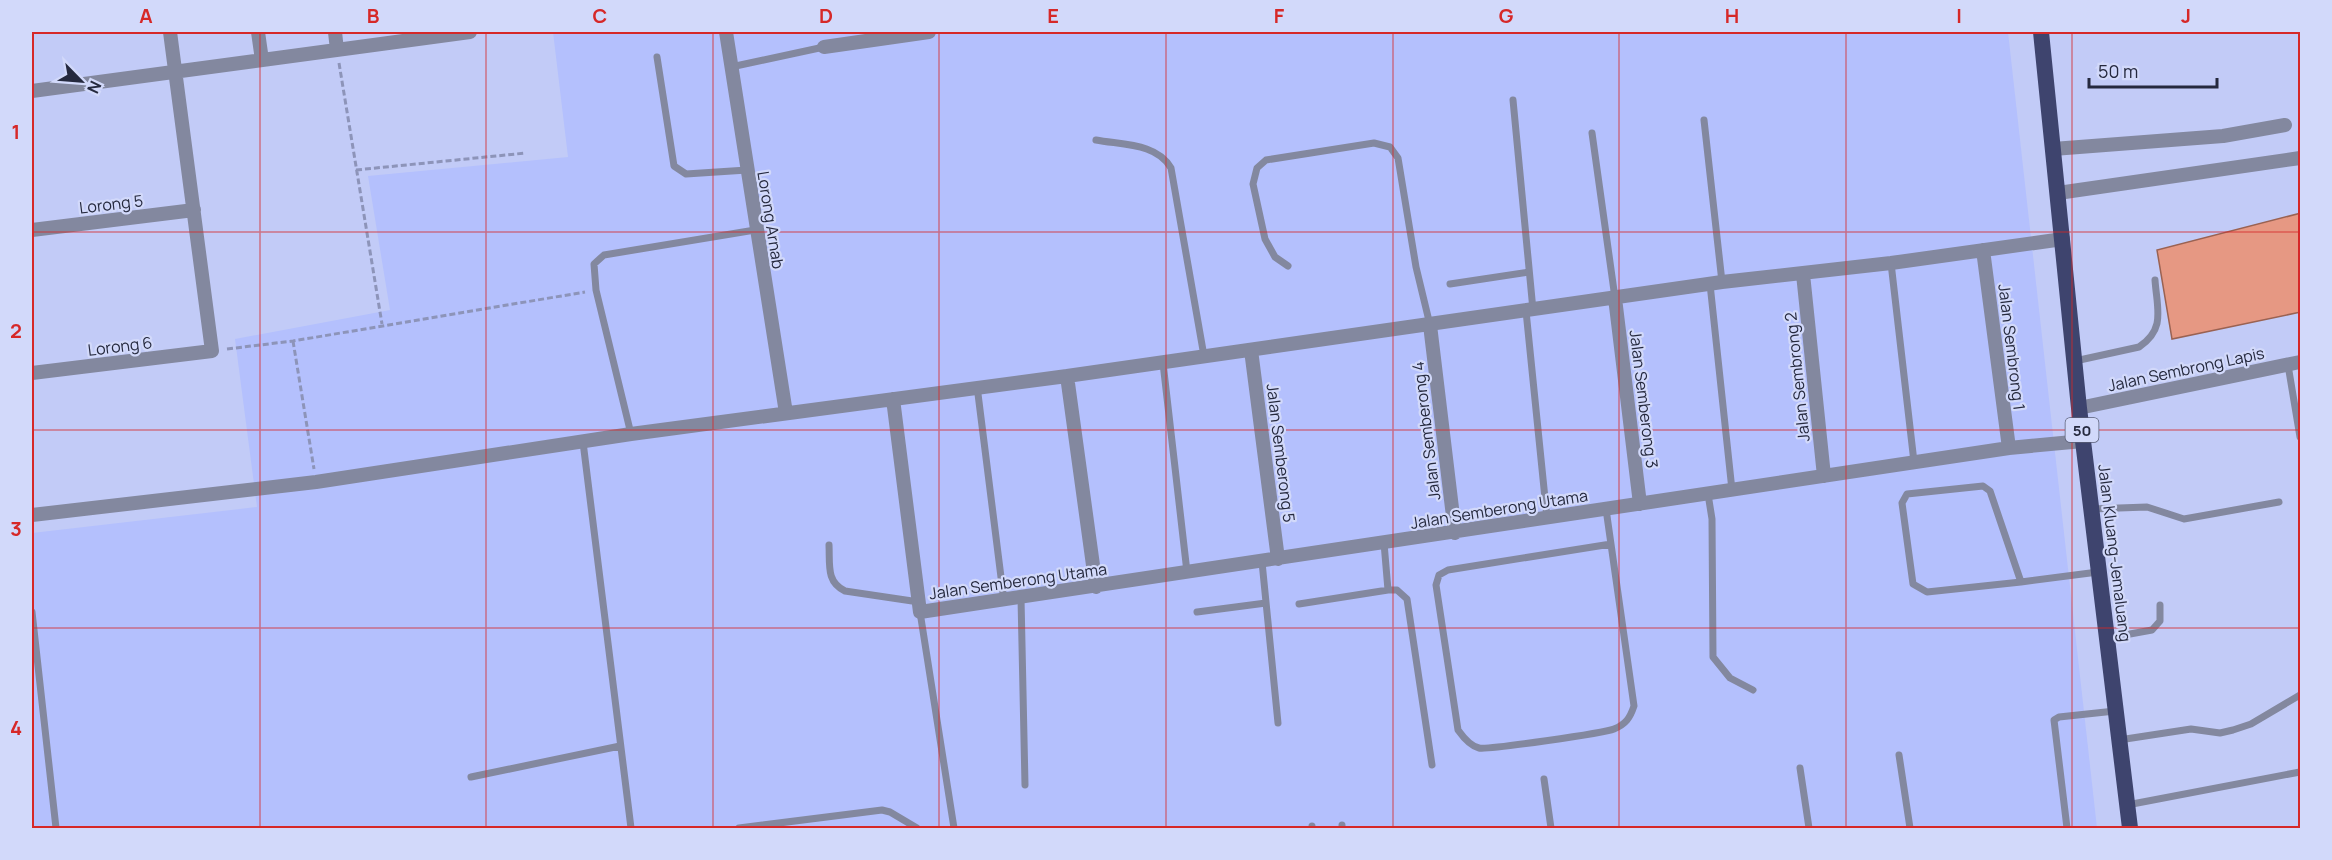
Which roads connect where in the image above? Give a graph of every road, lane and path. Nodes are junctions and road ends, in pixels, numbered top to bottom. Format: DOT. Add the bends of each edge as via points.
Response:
graph roads {
  1 [pos="170,32"];
  2 [pos="258,32"];
  3 [pos="335,32"];
  4 [pos="470,32"];
  5 [pos="726,32"];
  6 [pos="929,32"];
  7 [pos="2041,32"];
  8 [pos="824,47"];
  9 [pos="337,50"];
  10 [pos="657,57"];
  11 [pos="262,60"];
  12 [pos="731,67"];
  13 [pos="176,72"];
  14 [pos="32,92"];
  15 [pos="1513,100"];
  16 [pos="1704,120"];
  17 [pos="2285,125"];
  18 [pos="1592,133"];
  19 [pos="1096,140"];
  20 [pos="2053,149"];
  21 [pos="526,153"];
  22 [pos="2301,158"];
  23 [pos="356,170"];
  24 [pos="747,170"];
  25 [pos="2058,193"];
  26 [pos="194,210"];
  27 [pos="32,230"];
  28 [pos="755,230"];
  29 [pos="2062,239"];
  30 [pos="1983,249"];
  31 [pos="1891,263"];
  32 [pos="1288,266"];
  33 [pos="1529,272"];
  34 [pos="1803,274"];
  35 [pos="2154,280"];
  36 [pos="1716,283"];
  37 [pos="1450,284"];
  38 [pos="596,290"];
  39 [pos="1615,298"];
  40 [pos="1530,311"];
  41 [pos="382,324"];
  42 [pos="1430,325"];
  43 [pos="293,341"];
  44 [pos="1251,350"];
  45 [pos="212,351"];
  46 [pos="1204,356"];
  47 [pos="2076,361"];
  48 [pos="1163,363"];
  49 [pos="2294,364"];
  50 [pos="32,373"];
  51 [pos="1067,376"];
  52 [pos="977,387"];
  53 [pos="893,399"];
  54 [pos="2079,408"];
  55 [pos="786,413"];
  56 [pos="631,434"];
  57 [pos="2301,437"];
  58 [pos="2083,441"];
  59 [pos="583,442"];
  60 [pos="2009,448"];
  61 [pos="1914,462"];
  62 [pos="1824,476"];
  63 [pos="316,482"];
  64 [pos="1732,490"];
  65 [pos="1708,494"];
  66 [pos="2279,502"];
  67 [pos="1640,504"];
  68 [pos="1606,509"];
  69 [pos="2091,509"];
  70 [pos="32,515"];
  71 [pos="1547,519"];
  72 [pos="1455,533"];
  73 [pos="1384,543"];
  74 [pos="1611,544"];
  75 [pos="829,545"];
  76 [pos="1278,559"];
  77 [pos="1262,562"];
  78 [pos="2099,572"];
  79 [pos="1187,573"];
  80 [pos="2021,582"];
  81 [pos="1096,587"];
  82 [pos="1388,590"];
  83 [pos="1021,598"];
  84 [pos="1005,600"];
  85 [pos="1266,603"];
  86 [pos="1299,604"];
  87 [pos="2160,605"];
  88 [pos="920,607"];
  89 [pos="32,612"];
  90 [pos="1197,612"];
  91 [pos="2108,638"];
  92 [pos="1753,690"];
  93 [pos="2301,695"];
  94 [pos="2115,711"];
  95 [pos="1278,723"];
  96 [pos="2119,740"];
  97 [pos="621,746"];
  98 [pos="1899,755"];
  99 [pos="1432,765"];
  100 [pos="1800,768"];
  101 [pos="2301,772"];
  102 [pos="471,777"];
  103 [pos="1544,779"];
  104 [pos="1025,785"];
  105 [pos="2127,805"];
  106 [pos="56,828"];
  107 [pos="631,828"];
  108 [pos="739,828"];
  109 [pos="917,828"];
  110 [pos="954,828"];
  111 [pos="1551,828"];
  112 [pos="1809,828"];
  113 [pos="1910,828"];
  114 [pos="2067,828"];
  115 [pos="2130,828"];
  1 -- 13 [label="street"];
  2 -- 11 [label="street"];
  3 -- 9 [label="street"];
  4 -- 9 [label="street"];
  5 -- 12 [label="street, Lorong Arnab"];
  6 -- 8 [label="street"];
  7 -- 20 [label="highway, Jalan Kluang-Jemaluang / 50"];
  8 -- 12 [label="lane"];
  9 -- 11 [label="street"];
  9 -- 23 [label="path"];
  10 -- 24 [label="lane" via="674,166 687,174"];
  11 -- 13 [label="street"];
  12 -- 24 [label="street, Lorong Arnab"];
  13 -- 14 [label="street"];
  13 -- 26 [label="street"];
  15 -- 33 [label="lane"];
  16 -- 36 [label="lane"];
  17 -- 20 [label="street" via="2223,136"];
  18 -- 39 [label="lane"];
  19 -- 46 [label="lane" via="1154,151 1165,157 1171,168"];
  20 -- 25 [label="highway, Jalan Kluang-Jemaluang / 50"];
  21 -- 23 [label="path"];
  22 -- 25 [label="street"];
  23 -- 41 [label="path"];
  24 -- 28 [label="street, Lorong Arnab"];
  25 -- 29 [label="highway, Jalan Kluang-Jemaluang / 50"];
  26 -- 27 [label="street, Lorong 5"];
  26 -- 45 [label="street"];
  28 -- 38 [label="lane" via="604,255 592,270"];
  28 -- 55 [label="street, Lorong Arnab"];
  29 -- 30 [label="street"];
  29 -- 47 [label="highway, Jalan Kluang-Jemaluang / 50"];
  30 -- 31 [label="street"];
  30 -- 60 [label="street, Jalan Sembrong 1"];
  31 -- 34 [label="street"];
  31 -- 61 [label="lane"];
  32 -- 42 [label="lane" via="1275,257 1265,239 1253,184 1257,168 1266,160 1374,143 1390,147 1398,158"];
  33 -- 37 [label="lane"];
  33 -- 40 [label="lane"];
  34 -- 36 [label="street"];
  34 -- 62 [label="street, Jalan Sembrong 2"];
  35 -- 47 [label="lane" via="2158,325 2148,342"];
  36 -- 39 [label="street"];
  36 -- 64 [label="lane"];
  38 -- 41 [label="path"];
  38 -- 56 [label="lane"];
  39 -- 40 [label="street"];
  39 -- 67 [label="street, Jalan Semberong 3"];
  40 -- 42 [label="street"];
  40 -- 71 [label="lane"];
  41 -- 43 [label="path"];
  42 -- 44 [label="street"];
  42 -- 72 [label="street, Jalan Semberong 4"];
  43 -- 45 [label="path"];
  43 -- 63 [label="path"];
  44 -- 46 [label="street"];
  44 -- 76 [label="street, Jalan Semberong 5"];
  45 -- 50 [label="street, Lorong 6"];
  46 -- 48 [label="street"];
  47 -- 54 [label="highway, Jalan Kluang-Jemaluang / 50"];
  48 -- 51 [label="street"];
  48 -- 79 [label="lane"];
  49 -- 54 [label="street, Jalan Sembrong Lapis"];
  49 -- 57 [label="lane"];
  51 -- 52 [label="street"];
  51 -- 81 [label="street"];
  52 -- 53 [label="street"];
  52 -- 84 [label="lane"];
  53 -- 55 [label="street"];
  53 -- 88 [label="street"];
  54 -- 58 [label="highway, Jalan Kluang-Jemaluang / 50"];
  55 -- 56 [label="street"];
  56 -- 59 [label="street"];
  58 -- 60 [label="street, Jalan Semberong Utama"];
  58 -- 69 [label="highway, Jalan Kluang-Jemaluang / 50"];
  59 -- 63 [label="street"];
  59 -- 97 [label="lane"];
  60 -- 61 [label="street, Jalan Semberong Utama"];
  61 -- 62 [label="street, Jalan Semberong Utama"];
  62 -- 64 [label="street, Jalan Semberong Utama"];
  63 -- 70 [label="street"];
  64 -- 65 [label="street, Jalan Semberong Utama"];
  65 -- 67 [label="street, Jalan Semberong Utama"];
  65 -- 92 [label="lane" via="1712,519 1713,657 1730,678"];
  66 -- 69 [label="lane" via="2193,519 2176,518 2147,507"];
  67 -- 68 [label="street, Jalan Semberong Utama"];
  68 -- 71 [label="street, Jalan Semberong Utama"];
  68 -- 74 [label="lane"];
  69 -- 78 [label="highway, Jalan Kluang-Jemaluang / 50"];
  71 -- 72 [label="street, Jalan Semberong Utama"];
  72 -- 73 [label="street, Jalan Semberong Utama"];
  73 -- 76 [label="street, Jalan Semberong Utama"];
  73 -- 82 [label="lane"];
  74 -- 74 [label="lane" via="1634,706 1629,721 1613,730 1541,741 1479,748 1467,742 1458,730 1436,585 1439,575 1448,570"];
  75 -- 88 [label="lane" via="831,580 836,587"];
  76 -- 77 [label="street, Jalan Semberong Utama"];
  77 -- 79 [label="street, Jalan Semberong Utama"];
  77 -- 85 [label="lane"];
  78 -- 80 [label="lane"];
  78 -- 91 [label="highway, Jalan Kluang-Jemaluang / 50"];
  79 -- 81 [label="street, Jalan Semberong Utama"];
  80 -- 80 [label="lane" via="1990,491 1983,486 1907,494 1904,498 1913,584 1919,590"];
  81 -- 83 [label="street, Jalan Semberong Utama"];
  82 -- 86 [label="lane"];
  82 -- 99 [label="lane" via="1397,590 1407,599"];
  83 -- 84 [label="street, Jalan Semberong Utama"];
  83 -- 104 [label="lane"];
  84 -- 88 [label="street, Jalan Semberong Utama"];
  85 -- 90 [label="lane"];
  85 -- 95 [label="lane"];
  87 -- 91 [label="lane" via="2160,621 2152,630"];
  88 -- 110 [label="lane"];
  89 -- 106 [label="lane"];
  91 -- 94 [label="highway, Jalan Kluang-Jemaluang / 50"];
  93 -- 96 [label="lane" via="2233,730 2220,733 2191,729"];
  94 -- 96 [label="highway, Jalan Kluang-Jemaluang / 50"];
  94 -- 114 [label="lane" via="2054,720"];
  96 -- 105 [label="highway, Jalan Kluang-Jemaluang / 50"];
  97 -- 102 [label="lane"];
  97 -- 107 [label="lane"];
  98 -- 113 [label="lane"];
  100 -- 112 [label="lane"];
  101 -- 105 [label="lane"];
  103 -- 111 [label="lane"];
  105 -- 115 [label="highway, Jalan Kluang-Jemaluang / 50"];
  108 -- 109 [label="lane" via="882,810"];
}
